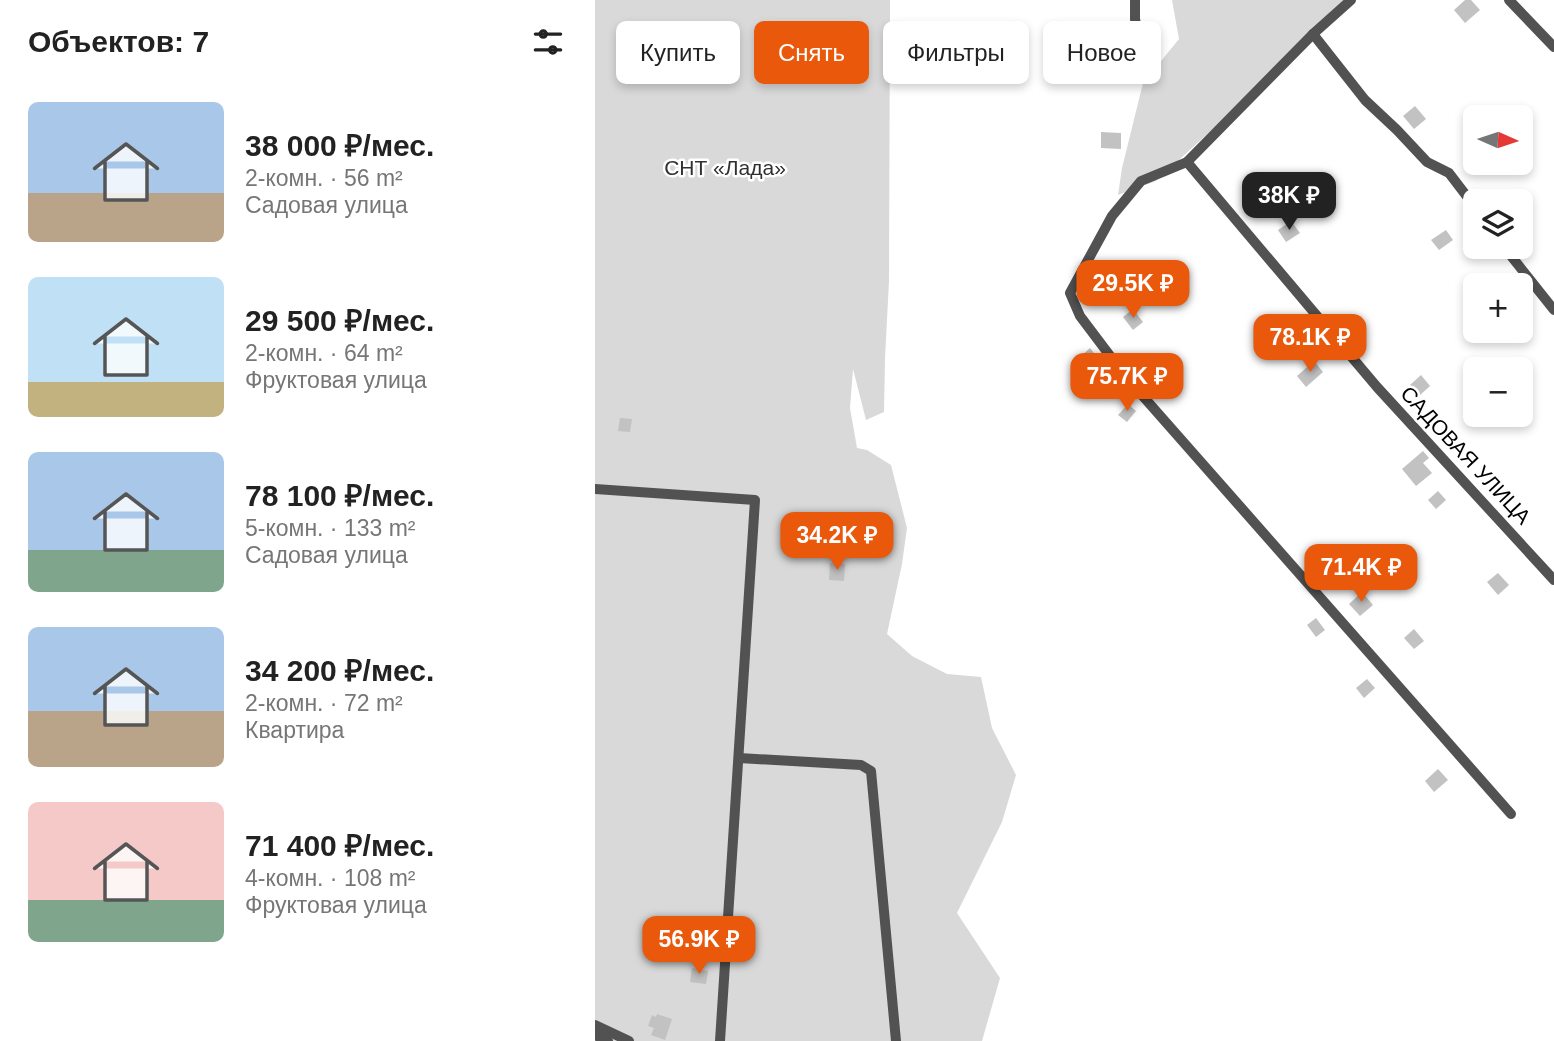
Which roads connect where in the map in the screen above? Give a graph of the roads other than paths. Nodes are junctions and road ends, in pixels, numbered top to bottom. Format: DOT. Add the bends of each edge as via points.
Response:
graph roads {
  1 [pos="1135,0"];
  2 [pos="1351,0"];
  3 [pos="1509,0"];
  4 [pos="1135,21"];
  5 [pos="1313,34"];
  6 [pos="1554,47"];
  7 [pos="1187,162"];
  8 [pos="1463,191"];
  9 [pos="1514,259"];
  10 [pos="1554,310"];
  11 [pos="595,489"];
  12 [pos="1554,579"];
  13 [pos="739,758"];
  14 [pos="1511,814"];
  15 [pos="595,1025"];
  16 [pos="595,1035"];
  17 [pos="608,1041"];
  18 [pos="629,1041"];
  19 [pos="720,1041"];
  20 [pos="895,1041"];
  1 -- 4 [label="street"];
  2 -- 5 [label="street"];
  3 -- 6 [label="street"];
  5 -- 7 [label="street"];
  5 -- 8 [label="street" via="1365,100 1427,162 1449,173"];
  7 -- 12 [label="street, САДОВАЯ УЛИЦА" via="1377,387"];
  7 -- 14 [label="street" via="1141,181 1112,216 1070,293 1080,316 1126,377"];
  9 -- 10 [label="street"];
  11 -- 13 [label="street" via="755,500"];
  13 -- 19 [label="street"];
  13 -- 20 [label="street" via="861,765 871,771"];
  15 -- 18 [label="street"];
  16 -- 17 [label="street"];
}
